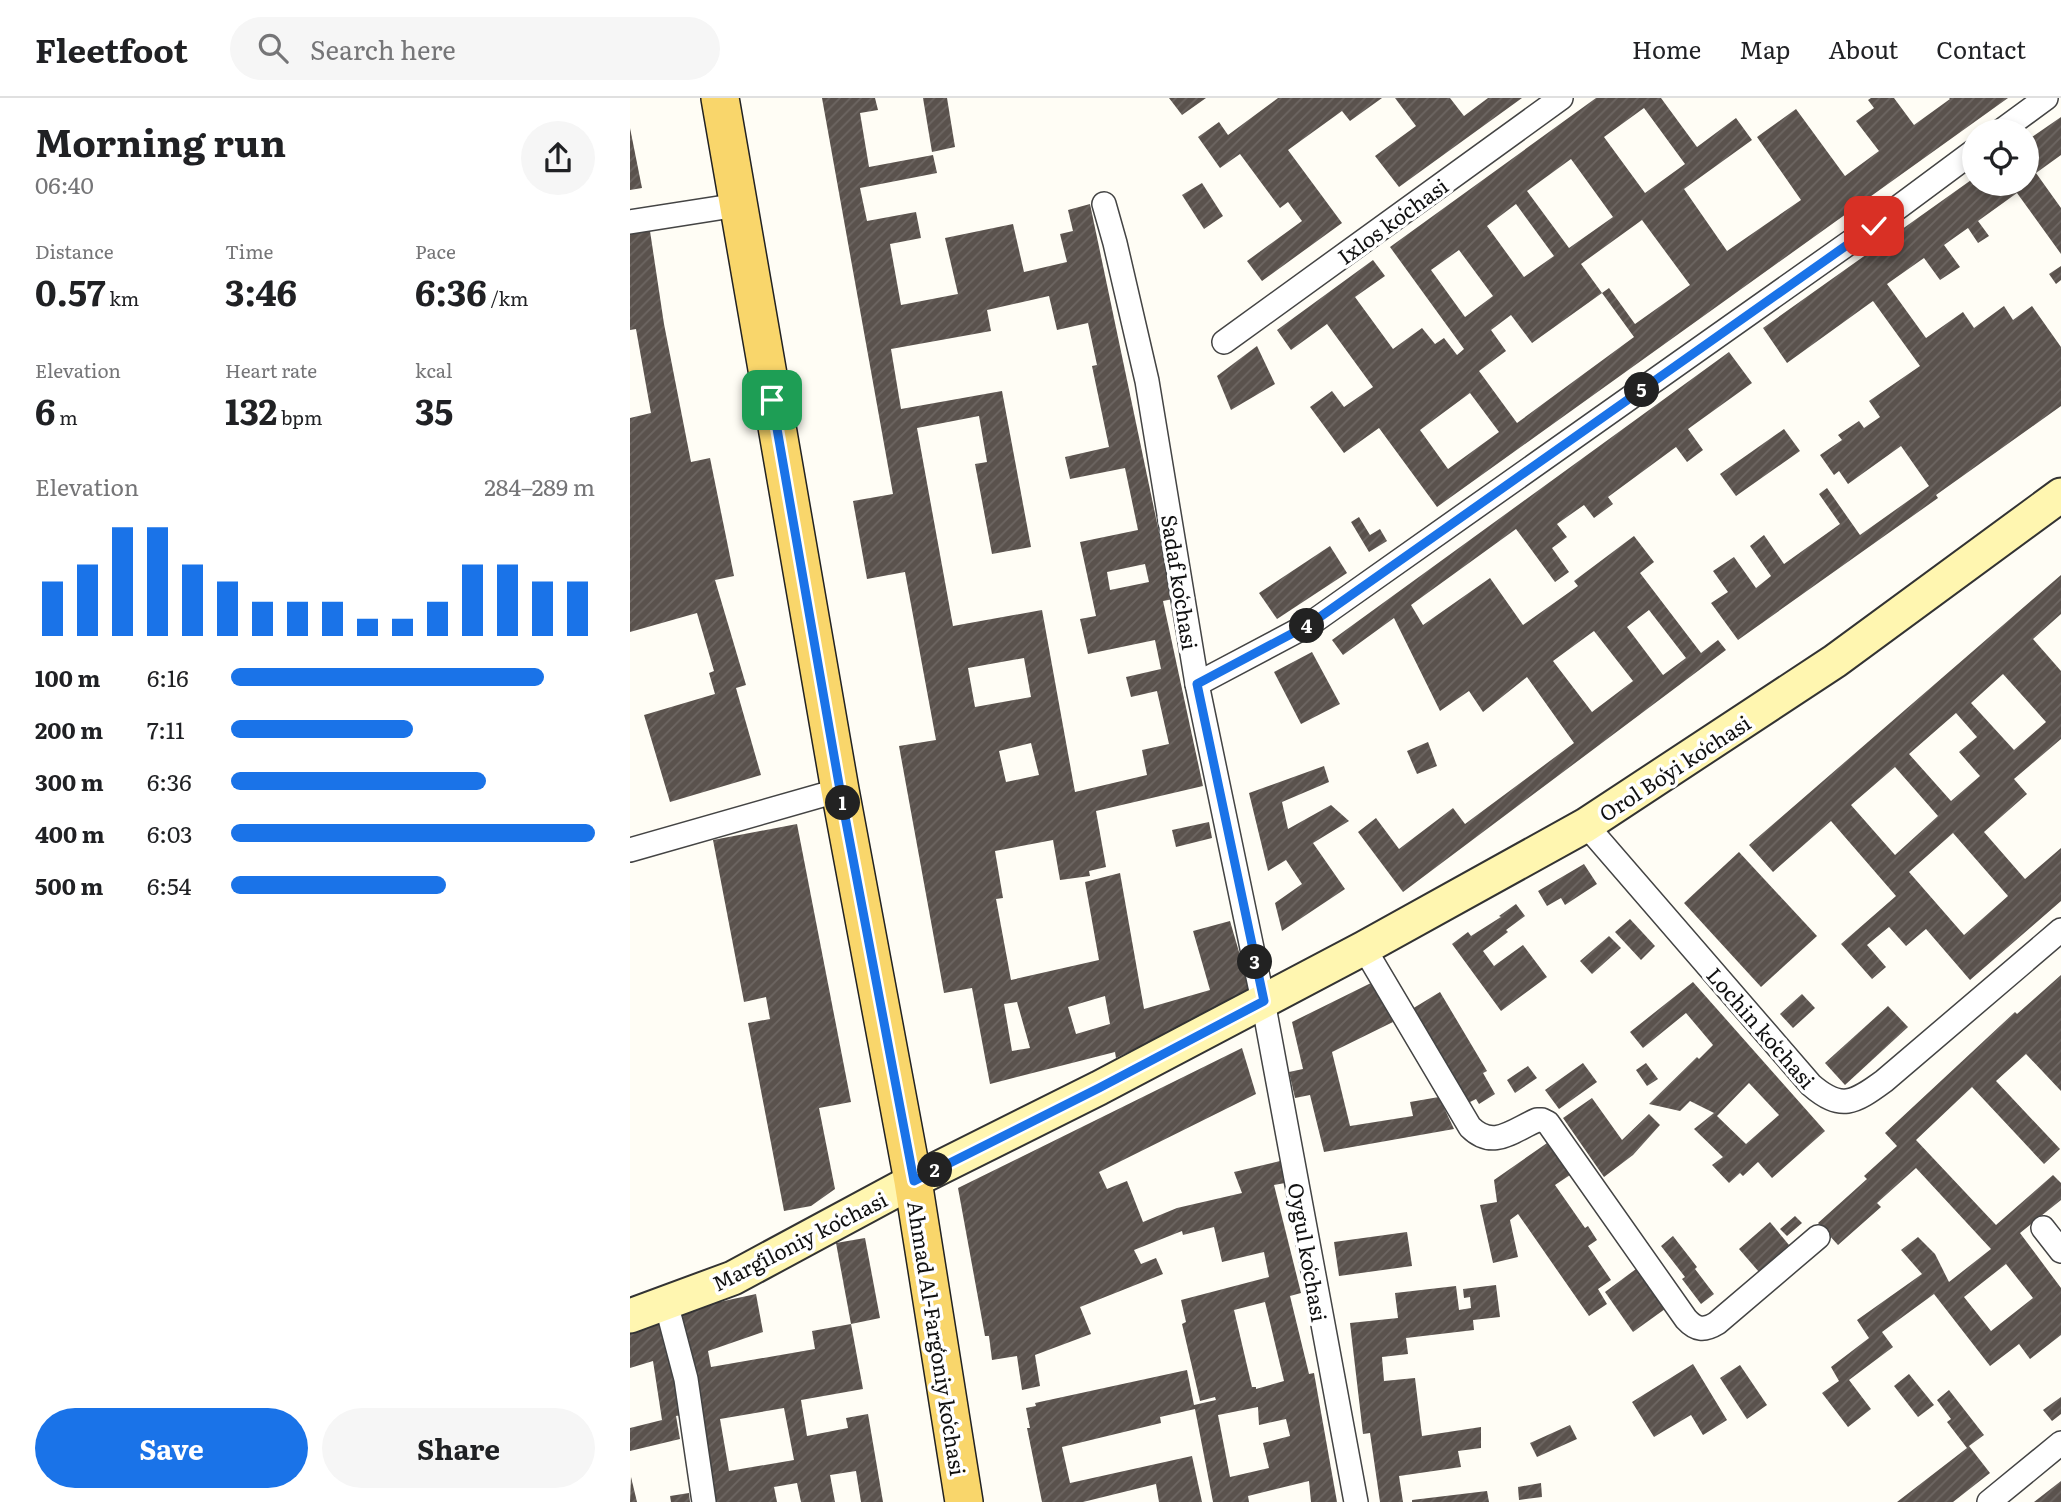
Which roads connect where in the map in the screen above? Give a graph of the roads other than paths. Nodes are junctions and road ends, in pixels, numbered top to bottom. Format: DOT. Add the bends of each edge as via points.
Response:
graph roads {
  1 [pos="720,98"];
  2 [pos="1561,98"];
  3 [pos="2046,98"];
  4 [pos="2017,119"];
  5 [pos="1962,160"];
  6 [pos="1104,204"];
  7 [pos="738,205"];
  8 [pos="630,222"];
  9 [pos="1224,342"];
  10 [pos="2061,495"];
  11 [pos="1197,684"];
  12 [pos="840,790"];
  13 [pos="1586,825"];
  14 [pos="630,850"];
  15 [pos="2061,930"];
  16 [pos="1364,948"];
  17 [pos="1264,1001"];
  18 [pos="914,1181"];
  19 [pos="2043,1228"];
  20 [pos="1818,1237"];
  21 [pos="2061,1251"];
  22 [pos="666,1303"];
  23 [pos="630,1316"];
  24 [pos="2061,1443"];
  25 [pos="704,1502"];
  26 [pos="964,1502"];
  27 [pos="1356,1502"];
  28 [pos="1989,1502"];
  1 -- 7 [label="main road, Ahmad Al-Fargʻoniy koʻchasi"];
  2 -- 9 [label="street, Ixlos koʻchasi"];
  3 -- 4 [label="street"];
  5 -- 11 [label="street" via="1310,624"];
  6 -- 11 [label="street, Sadaf koʻchasi" via="1147,381"];
  7 -- 8 [label="street"];
  7 -- 12 [label="main road, Ahmad Al-Fargʻoniy koʻchasi"];
  10 -- 13 [label="street, Orol Boʻyi koʻchasi" via="1835,661"];
  11 -- 17 [label="street, Sadaf koʻchasi"];
  12 -- 14 [label="street"];
  12 -- 18 [label="main road, Ahmad Al-Fargʻoniy koʻchasi"];
  13 -- 15 [label="street, Lochin koʻchasi" via="1811,1085 1840,1102 1856,1099 1884,1081"];
  13 -- 16 [label="street, Orol Boʻyi koʻchasi"];
  16 -- 17 [label="street, Orol Boʻyi koʻchasi"];
  16 -- 20 [label="street" via="1470,1127 1489,1139 1537,1120 1548,1123 1697,1329 1717,1323"];
  17 -- 18 [label="street, Margʻiloniy koʻchasi"];
  17 -- 27 [label="street, Oygul koʻchasi"];
  18 -- 22 [label="street, Margʻiloniy koʻchasi" via="733,1278"];
  18 -- 26 [label="main road, Ahmad Al-Fargʻoniy koʻchasi"];
  19 -- 21 [label="street"];
  22 -- 23 [label="street, Margʻiloniy koʻchasi"];
  22 -- 25 [label="street" via="685,1378"];
  24 -- 28 [label="street"];
}
